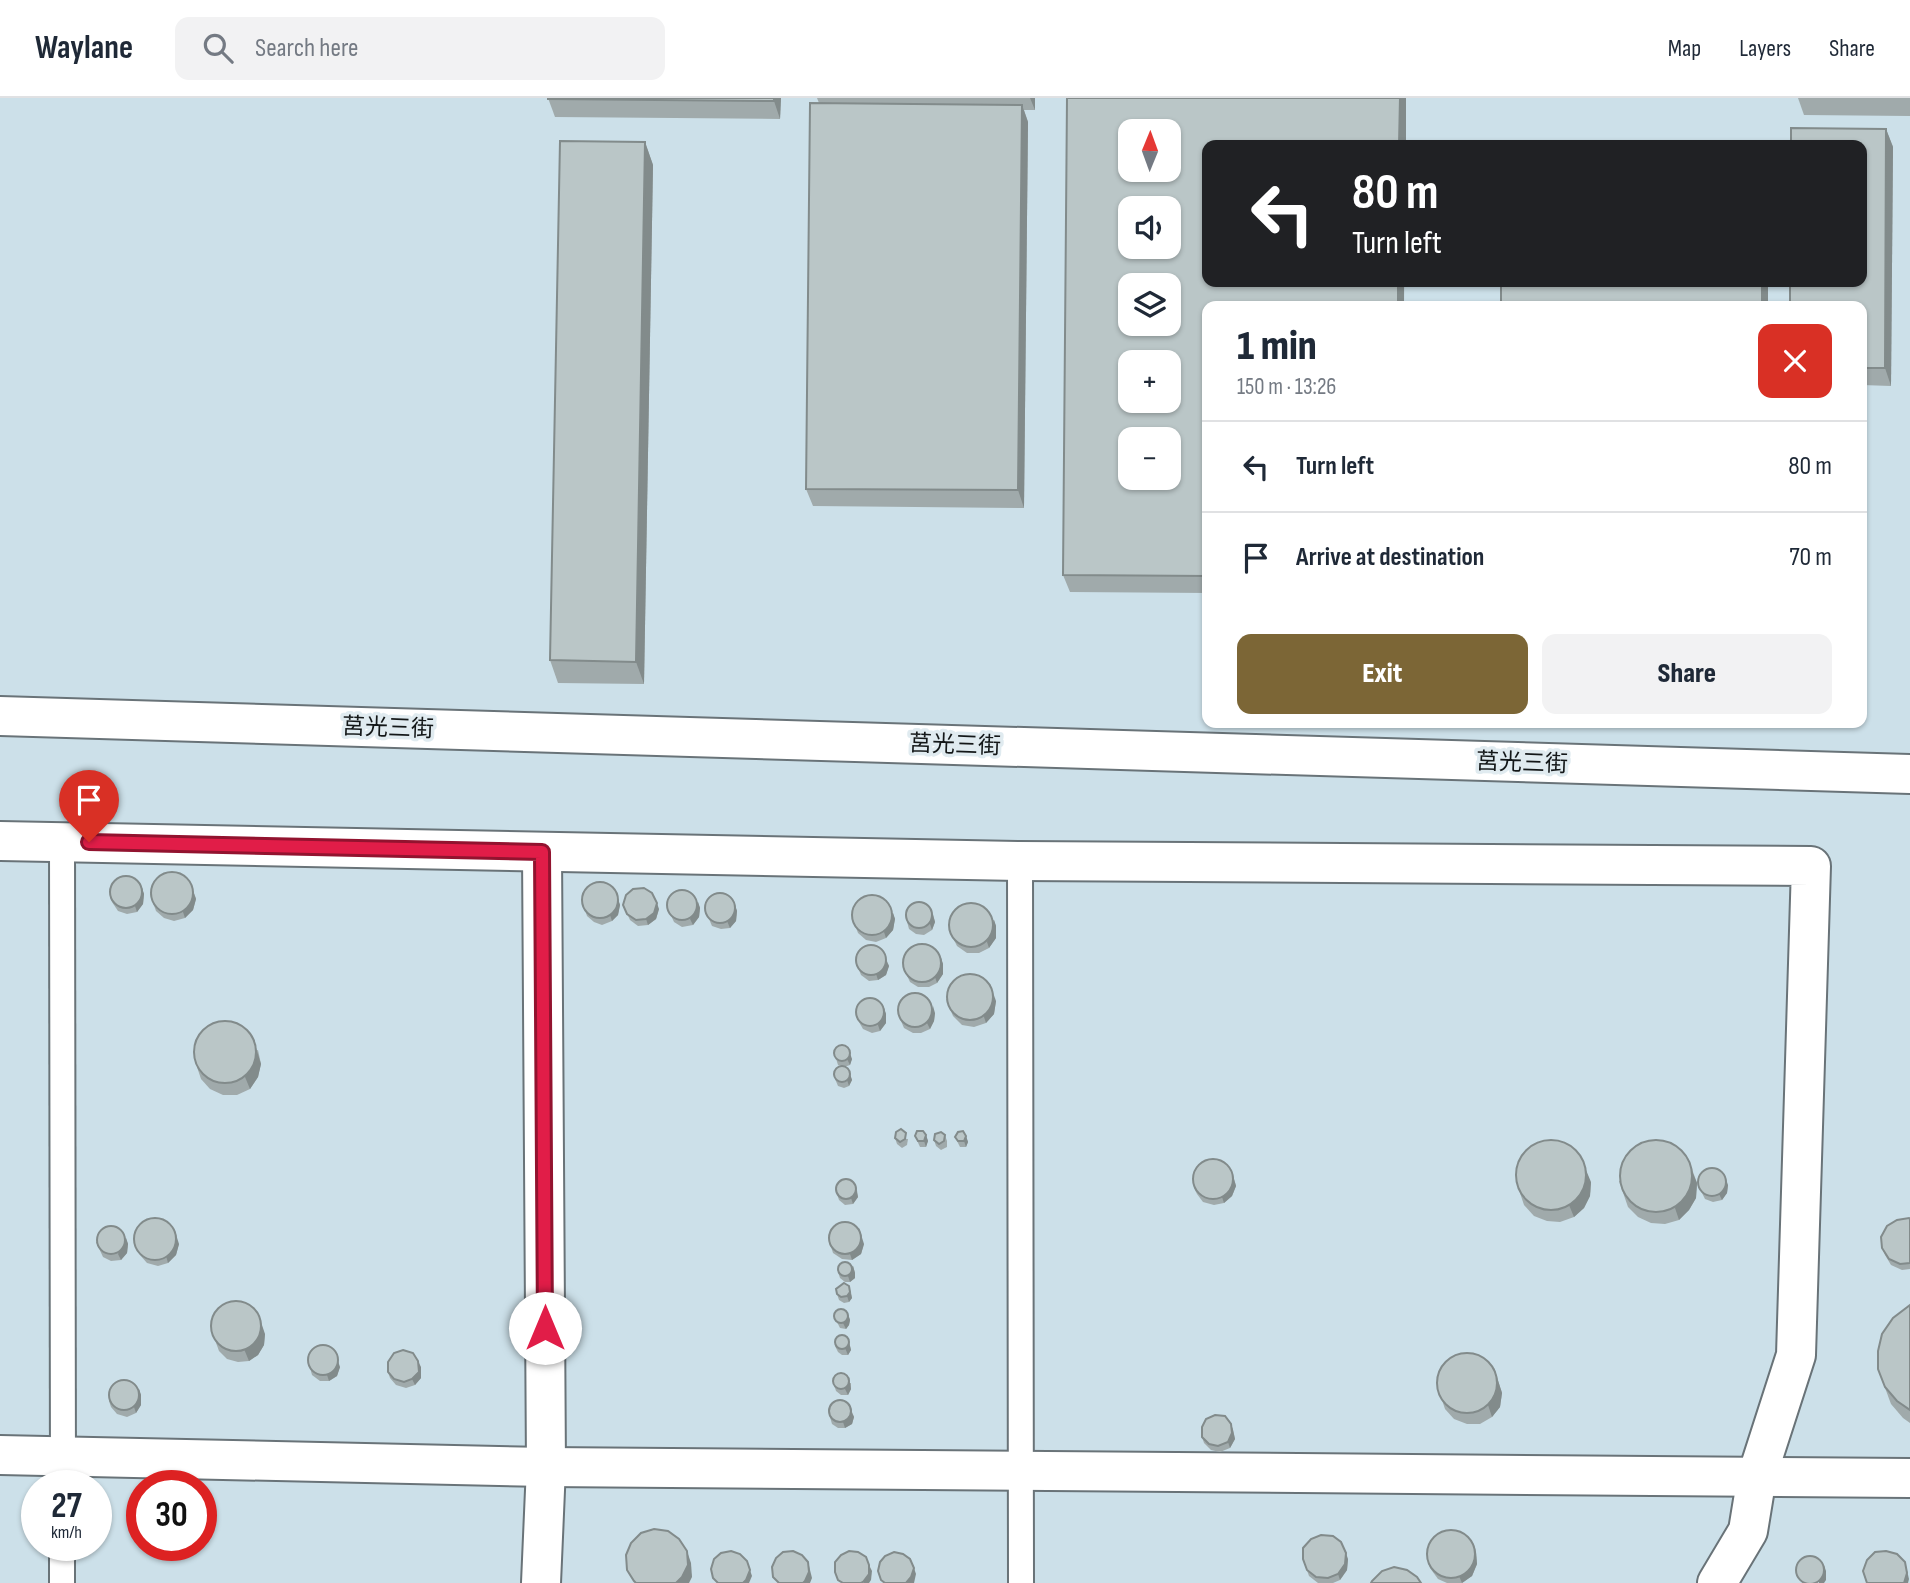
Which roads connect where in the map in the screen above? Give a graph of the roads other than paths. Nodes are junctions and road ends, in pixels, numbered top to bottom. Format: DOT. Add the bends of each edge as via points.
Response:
graph roads {
  1 [pos="0,716"];
  2 [pos="1910,774"];
  3 [pos="0,841"];
  4 [pos="62,842"];
  5 [pos="542,852"];
  6 [pos="1020,861"];
  7 [pos="0,1455"];
  8 [pos="546,1467"];
  9 [pos="59,1470"];
  10 [pos="63,1470"];
  11 [pos="112,1471"];
  12 [pos="1021,1471"];
  13 [pos="1756,1476"];
  14 [pos="1910,1478"];
  15 [pos="62,1561"];
  16 [pos="62,1583"];
  17 [pos="541,1583"];
  18 [pos="1021,1583"];
  19 [pos="1717,1583"];
  1 -- 2 [label="street, 莒光三街"];
  3 -- 4 [label="street"];
  4 -- 5 [label="street"];
  4 -- 10 [label="lane"];
  5 -- 6 [label="street"];
  5 -- 8 [label="street"];
  6 -- 12 [label="lane"];
  6 -- 13 [label="street" via="1811,866 1797,1355"];
  7 -- 9 [label="street"];
  8 -- 11 [label="street"];
  8 -- 12 [label="street"];
  8 -- 17 [label="street"];
  12 -- 13 [label="street"];
  12 -- 18 [label="lane"];
  13 -- 14 [label="street"];
  13 -- 19 [label="street" via="1748,1531"];
  15 -- 16 [label="lane"];
}
